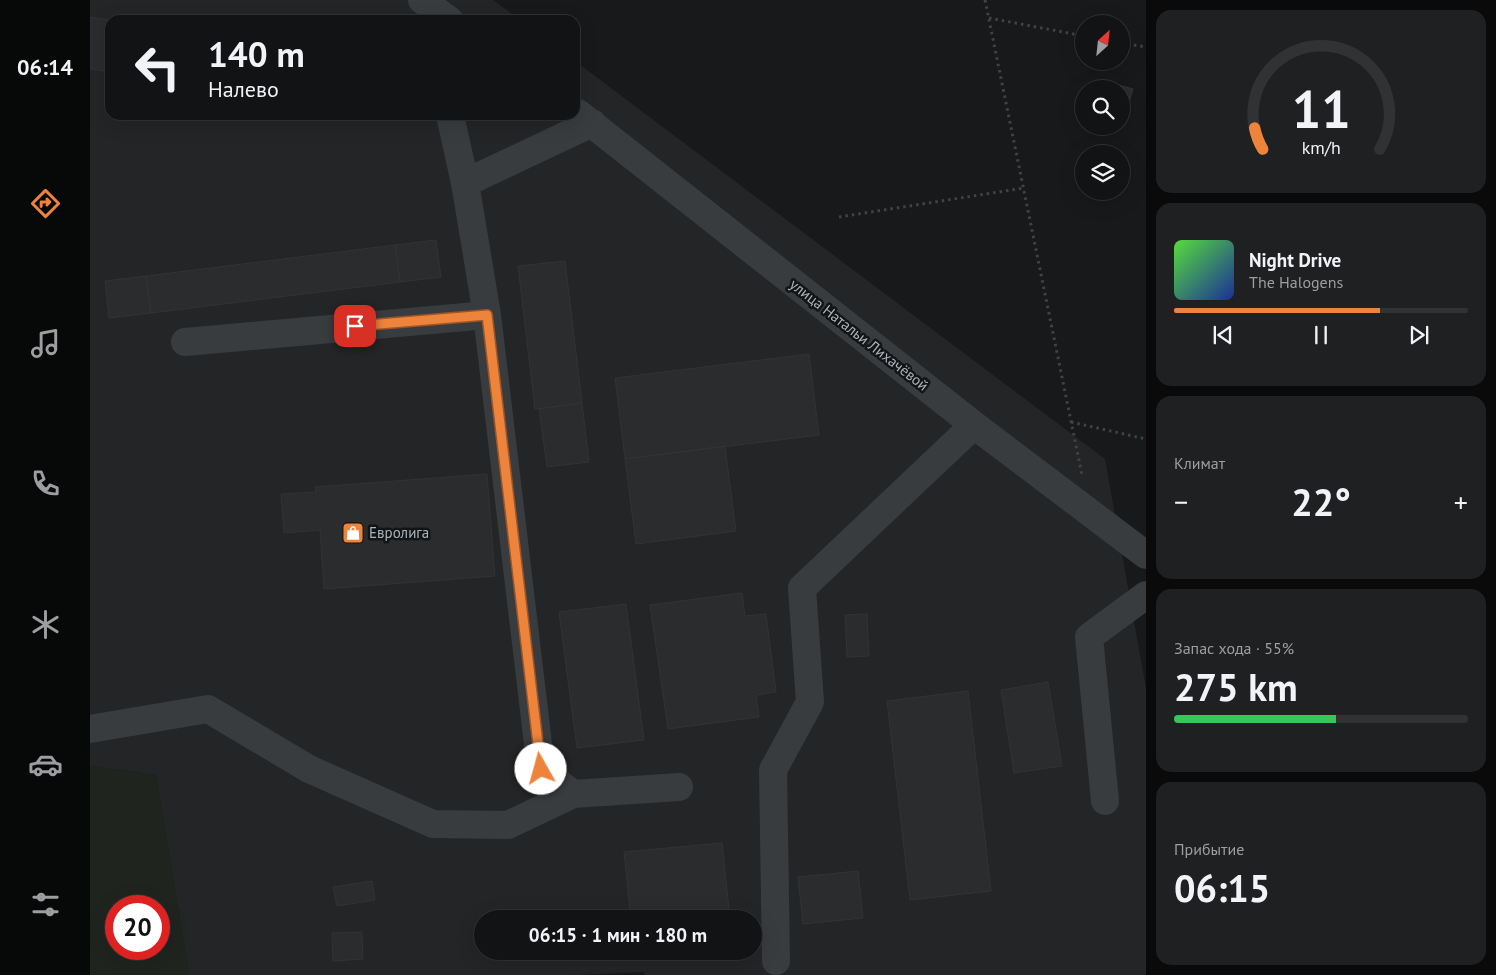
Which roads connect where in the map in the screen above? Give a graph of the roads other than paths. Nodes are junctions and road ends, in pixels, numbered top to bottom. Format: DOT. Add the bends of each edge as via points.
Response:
graph roads {
  1 [pos="425,7"];
  2 [pos="440,15"];
  3 [pos="584,117"];
  4 [pos="451,120"];
  5 [pos="579,120"];
  6 [pos="465,183"];
  7 [pos="487,315"];
  8 [pos="185,342"];
  9 [pos="974,425"];
  10 [pos="1146,555"];
  11 [pos="1146,595"];
  12 [pos="90,729"];
  13 [pos="679,786"];
  14 [pos="573,794"];
  15 [pos="1105,801"];
  16 [pos="776,961"];
  1 -- 2 [label="lane"];
  3 -- 9 [label="lane, улица Натальи Лихачёвой"];
  4 -- 6 [label="lane"];
  5 -- 6 [label="lane"];
  6 -- 7 [label="lane"];
  7 -- 8 [label="lane"];
  7 -- 14 [label="lane" via="541,769"];
  9 -- 10 [label="lane, улица Натальи Лихачёвой"];
  9 -- 16 [label="lane" via="802,588 810,702 773,770"];
  11 -- 15 [label="lane" via="1088,637"];
  12 -- 14 [label="lane" via="208,709 309,768 433,824 508,825"];
  13 -- 14 [label="lane"];
}
